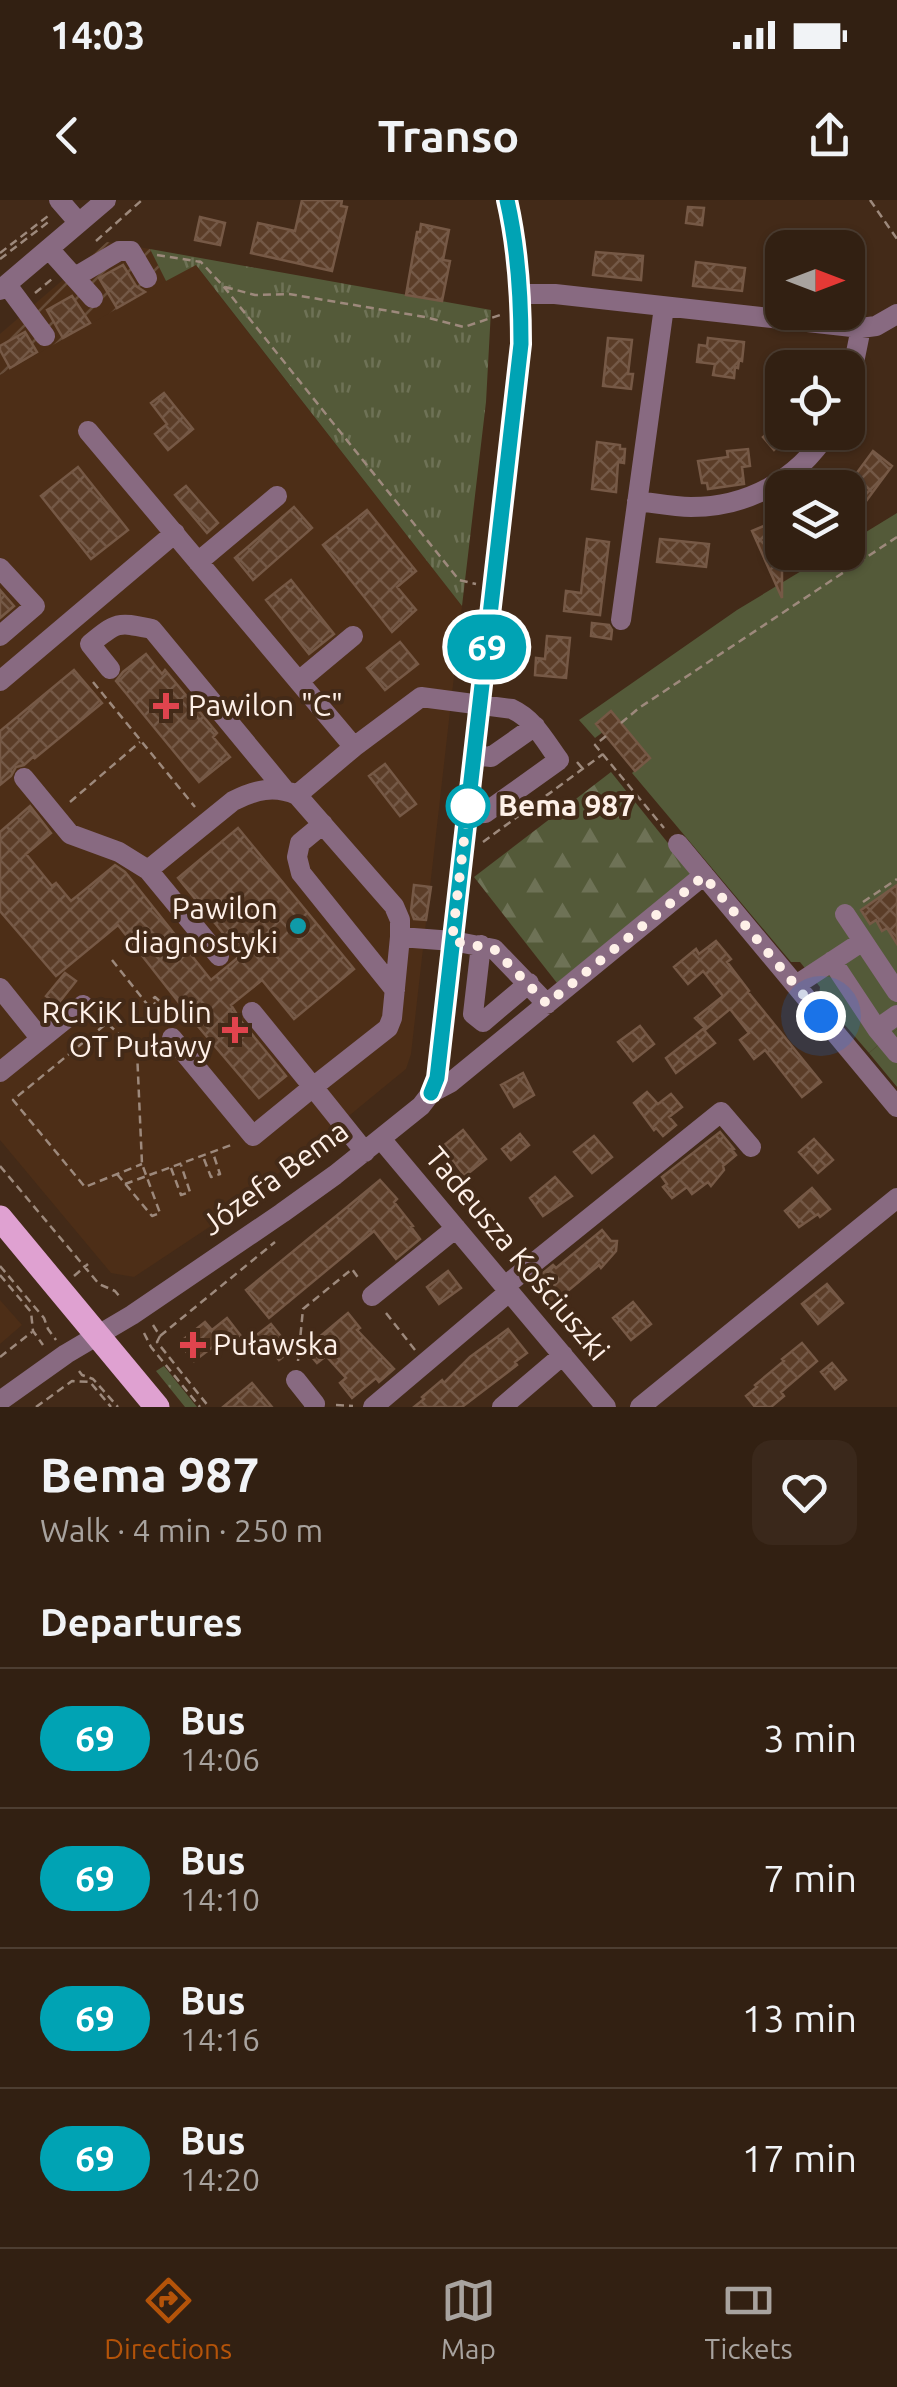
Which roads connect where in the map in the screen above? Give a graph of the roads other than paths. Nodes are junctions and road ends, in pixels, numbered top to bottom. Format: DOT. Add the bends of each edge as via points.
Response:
graph roads {
  1 [pos="106,200"];
  2 [pos="507,200"];
  3 [pos="68,210"];
  4 [pos="49,249"];
  5 [pos="75,277"];
  6 [pos="147,278"];
  7 [pos="3,288"];
  8 [pos="521,294"];
  9 [pos="94,298"];
  10 [pos="664,307"];
  11 [pos="897,314"];
  12 [pos="765,318"];
  13 [pos="865,327"];
  14 [pos="46,336"];
  15 [pos="88,431"];
  16 [pos="817,450"];
  17 [pos="277,496"];
  18 [pos="637,502"];
  19 [pos="175,534"];
  20 [pos="198,562"];
  21 [pos="0,568"];
  22 [pos="621,620"];
  23 [pos="0,636"];
  24 [pos="353,636"];
  25 [pos="110,668"];
  26 [pos="298,681"];
  27 [pos="0,682"];
  28 [pos="480,704"];
  29 [pos="535,726"];
  30 [pos="354,747"];
  31 [pos="474,755"];
  32 [pos="24,778"];
  33 [pos="290,792"];
  34 [pos="467,814"];
  35 [pos="323,824"];
  36 [pos="678,844"];
  37 [pos="148,870"];
  38 [pos="704,876"];
  39 [pos="845,914"];
  40 [pos="400,937"];
  41 [pos="863,940"];
  42 [pos="452,941"];
  43 [pos="481,945"];
  44 [pos="219,956"];
  45 [pos="832,961"];
  46 [pos="528,984"];
  47 [pos="796,985"];
  48 [pos="0,988"];
  49 [pos="395,990"];
  50 [pos="897,992"];
  51 [pos="547,1004"];
  52 [pos="83,1005"];
  53 [pos="252,1012"];
  54 [pos="897,1016"];
  55 [pos="175,1027"];
  56 [pos="877,1030"];
  57 [pos="40,1039"];
  58 [pos="441,1044"];
  59 [pos="897,1054"];
  60 [pos="478,1060"];
  61 [pos="0,1072"];
  62 [pos="313,1088"];
  63 [pos="431,1093"];
  64 [pos="897,1107"];
  65 [pos="373,1145"];
  66 [pos="751,1147"];
  67 [pos="897,1198"];
  68 [pos="0,1219"];
  69 [pos="456,1228"];
  70 [pos="507,1289"];
  71 [pos="372,1296"];
  72 [pos="98,1336"];
  73 [pos="563,1355"];
  74 [pos="296,1380"];
  75 [pos="0,1401"];
  76 [pos="314,1405"];
  77 [pos="158,1407"];
  78 [pos="373,1407"];
  79 [pos="502,1407"];
  80 [pos="606,1407"];
  81 [pos="640,1407"];
  1 -- 3 [label="street"];
  2 -- 8 [label="street"];
  3 -- 4 [label="street"];
  4 -- 5 [label="street"];
  4 -- 7 [label="street"];
  5 -- 6 [label="street" via="119,251 131,251"];
  5 -- 9 [label="street"];
  7 -- 14 [label="street"];
  8 -- 10 [label="street"];
  8 -- 28 [label="street" via="516,396"];
  10 -- 12 [label="street"];
  10 -- 18 [label="street"];
  11 -- 13 [label="street"];
  15 -- 19 [label="street"];
  16 -- 18 [label="street" via="766,491 734,503"];
  17 -- 20 [label="street"];
  18 -- 22 [label="street"];
  19 -- 20 [label="street"];
  19 -- 27 [label="street"];
  20 -- 26 [label="street"];
  21 -- 23 [label="street" via="34,606"];
  24 -- 26 [label="street"];
  25 -- 33 [label="street" via="90,644 122,623 152,629"];
  26 -- 30 [label="street"];
  28 -- 29 [label="street" via="512,709"];
  28 -- 30 [label="street" via="421,697"];
  28 -- 31 [label="street"];
  29 -- 31 [label="street" via="491,757"];
  29 -- 34 [label="street" via="559,760 485,812"];
  30 -- 33 [label="street"];
  31 -- 34 [label="street"];
  32 -- 37 [label="street" via="70,834"];
  33 -- 35 [label="street"];
  33 -- 37 [label="street" via="246,794"];
  34 -- 42 [label="street"];
  35 -- 40 [label="street" via="394,906"];
  35 -- 49 [label="street" via="300,843 300,872"];
  36 -- 38 [label="street"];
  37 -- 44 [label="street"];
  38 -- 47 [label="street"];
  38 -- 51 [label="street, Józefa Bema"];
  39 -- 41 [label="street"];
  40 -- 42 [label="street"];
  40 -- 49 [label="street"];
  41 -- 45 [label="street"];
  41 -- 50 [label="street"];
  42 -- 43 [label="street"];
  42 -- 58 [label="street"];
  43 -- 46 [label="street" via="494,949"];
  43 -- 46 [label="street" via="473,1014 483,1022"];
  45 -- 47 [label="street"];
  45 -- 56 [label="street"];
  46 -- 51 [label="street"];
  47 -- 64 [label="street"];
  48 -- 57 [label="street"];
  49 -- 62 [label="street" via="388,1028"];
  51 -- 60 [label="street, Józefa Bema"];
  52 -- 57 [label="street"];
  53 -- 62 [label="street, Tadeusza Kościuszki"];
  54 -- 56 [label="street"];
  55 -- 62 [label="street" via="254,1136"];
  56 -- 59 [label="street"];
  57 -- 61 [label="street"];
  58 -- 60 [label="street"];
  58 -- 63 [label="street"];
  60 -- 63 [label="street, Józefa Bema"];
  62 -- 65 [label="street, Tadeusza Kościuszki"];
  63 -- 65 [label="street, Józefa Bema"];
  65 -- 69 [label="street, Tadeusza Kościuszki"];
  65 -- 72 [label="street, Józefa Bema"];
  66 -- 70 [label="street" via="720,1112"];
  67 -- 81 [label="street"];
  68 -- 72 [label="main road"];
  69 -- 70 [label="street, Tadeusza Kościuszki"];
  69 -- 71 [label="street"];
  70 -- 73 [label="street, Tadeusza Kościuszki"];
  70 -- 78 [label="street"];
  72 -- 75 [label="street, Józefa Bema"];
  72 -- 77 [label="main road"];
  73 -- 79 [label="street"];
  73 -- 80 [label="street, Tadeusza Kościuszki"];
  74 -- 76 [label="street"];
}
